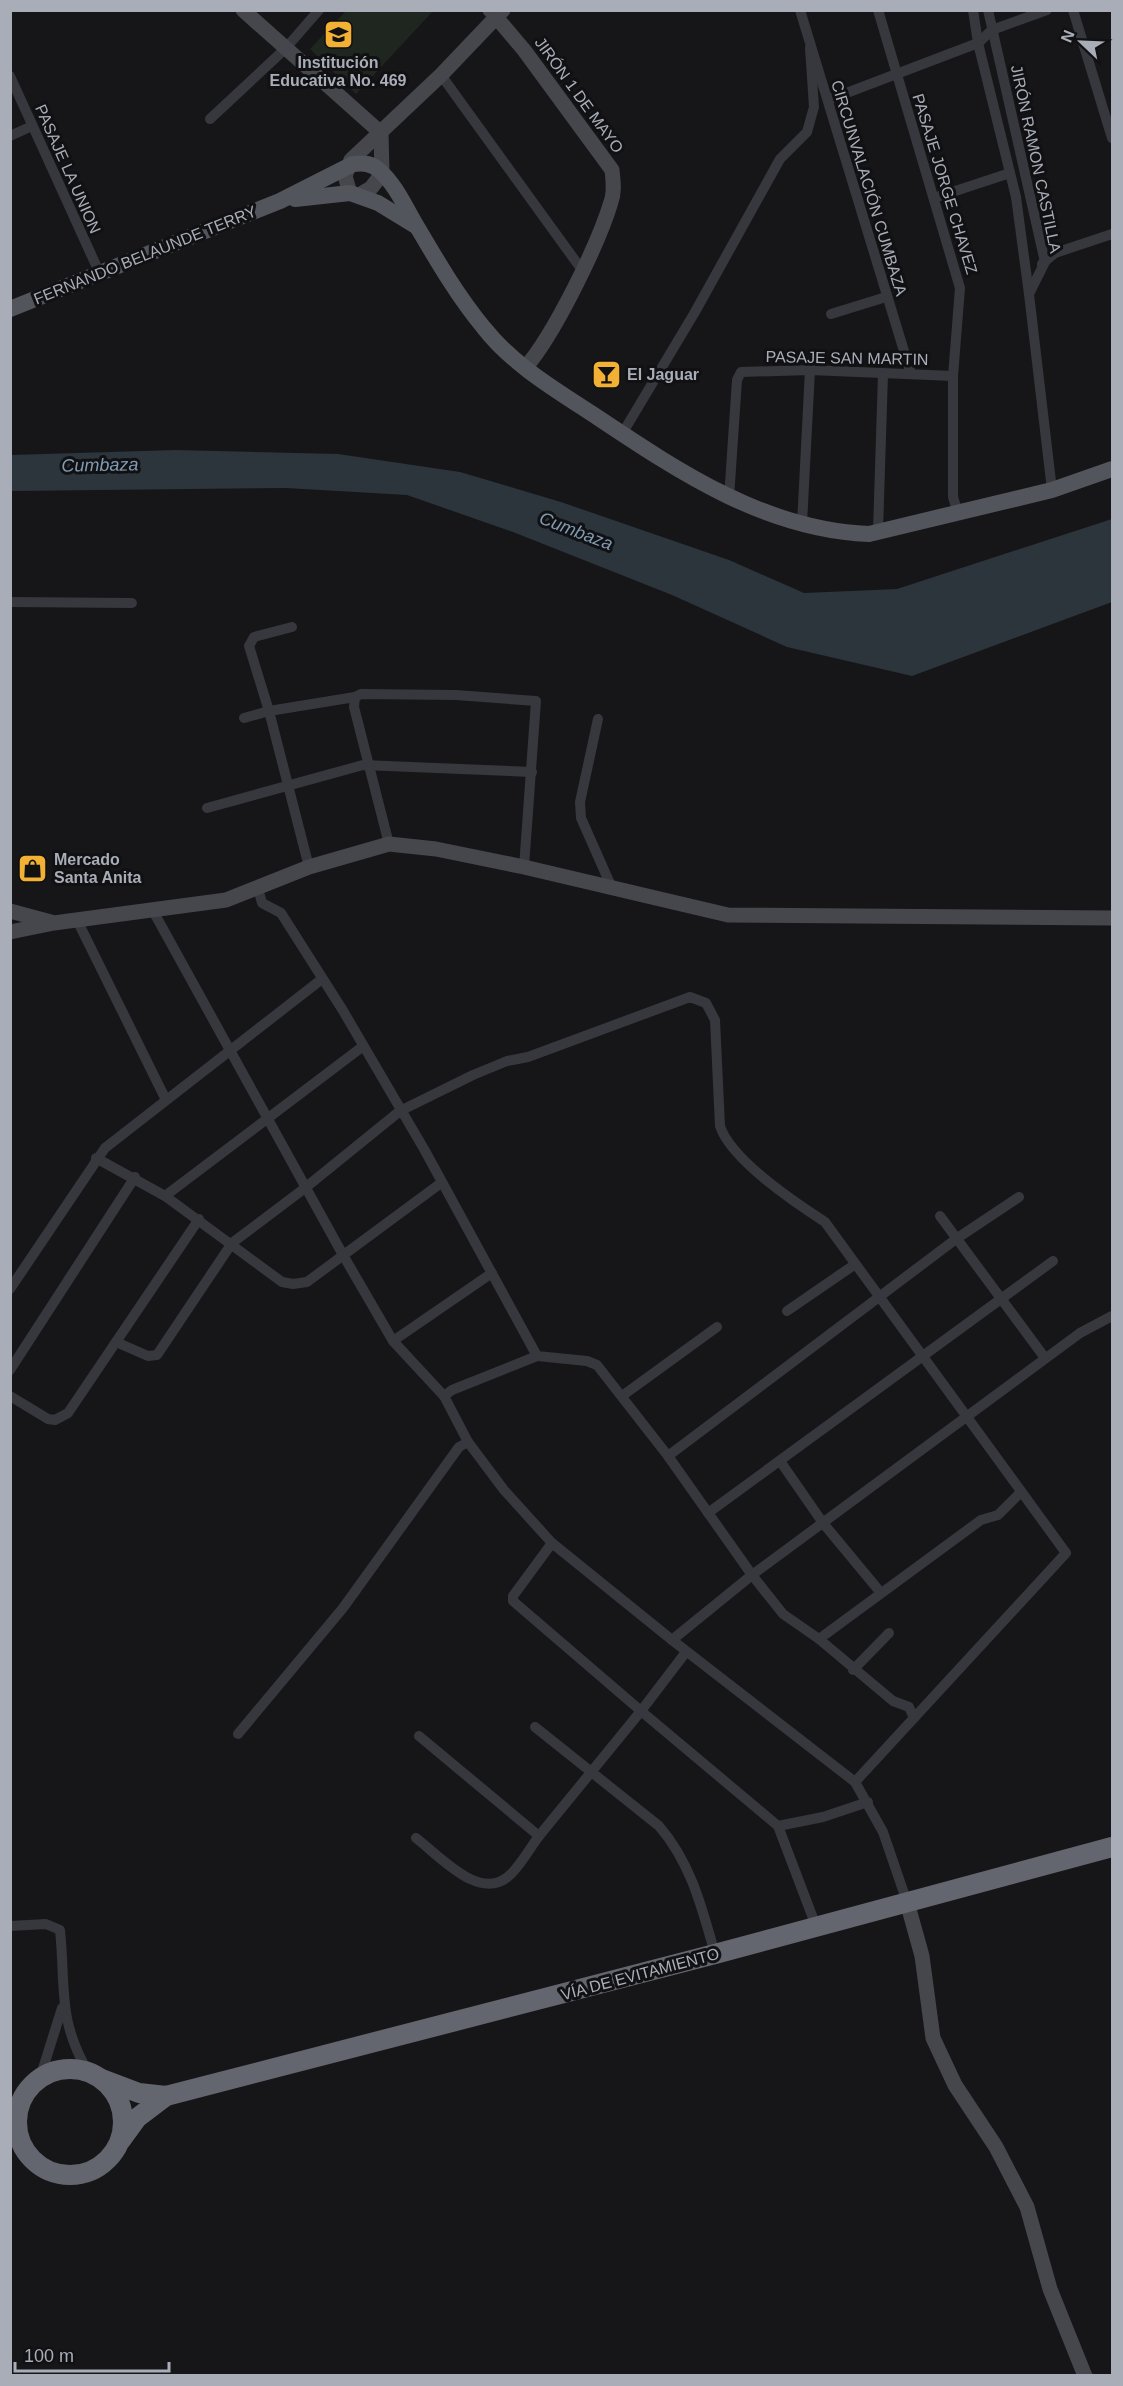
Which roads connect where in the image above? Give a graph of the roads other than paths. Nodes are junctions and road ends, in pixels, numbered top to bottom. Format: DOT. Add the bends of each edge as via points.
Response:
graph roads {
  1 [pos="243,10"];
  2 [pos="319,10"];
  3 [pos="800,10"];
  4 [pos="878,10"];
  5 [pos="973,10"];
  6 [pos="988,10"];
  7 [pos="1047,10"];
  8 [pos="1073,10"];
  9 [pos="497,12"];
  10 [pos="992,30"];
  11 [pos="978,43"];
  12 [pos="810,48"];
  13 [pos="285,49"];
  14 [pos="897,74"];
  15 [pos="441,75"];
  16 [pos="10,76"];
  17 [pos="828,100"];
  18 [pos="210,119"];
  19 [pos="32,126"];
  20 [pos="381,133"];
  21 [pos="10,136"];
  22 [pos="1113,138"];
  23 [pos="346,168"];
  24 [pos="1010,173"];
  25 [pos="382,174"];
  26 [pos="355,194"];
  27 [pos="934,198"];
  28 [pos="280,201"];
  29 [pos="417,227"];
  30 [pos="1113,234"];
  31 [pos="1045,262"];
  32 [pos="582,270"];
  33 [pos="100,274"];
  34 [pos="1024,274"];
  35 [pos="1029,294"];
  36 [pos="886,297"];
  37 [pos="10,309"];
  38 [pos="831,314"];
  39 [pos="525,368"];
  40 [pos="810,370"];
  41 [pos="883,374"];
  42 [pos="911,374"];
  43 [pos="953,376"];
  44 [pos="622,434"];
  45 [pos="1113,469"];
  46 [pos="1095,475"];
  47 [pos="1113,475"];
  48 [pos="1052,490"];
  49 [pos="729,498"];
  50 [pos="958,513"];
  51 [pos="802,524"];
  52 [pos="878,531"];
  53 [pos="10,602"];
  54 [pos="132,603"];
  55 [pos="292,627"];
  56 [pos="355,697"];
  57 [pos="269,711"];
  58 [pos="244,718"];
  59 [pos="598,719"];
  60 [pos="371,767"];
  61 [pos="532,772"];
  62 [pos="288,788"];
  63 [pos="207,808"];
  64 [pos="389,844"];
  65 [pos="309,867"];
  66 [pos="524,867"];
  67 [pos="262,885"];
  68 [pos="612,888"];
  69 [pos="152,909"];
  70 [pos="10,911"];
  71 [pos="1113,918"];
  72 [pos="77,920"];
  73 [pos="54,923"];
  74 [pos="10,932"];
  75 [pos="322,979"];
  76 [pos="362,1047"];
  77 [pos="230,1052"];
  78 [pos="166,1100"];
  79 [pos="400,1111"];
  80 [pos="268,1120"];
  81 [pos="96,1158"];
  82 [pos="135,1177"];
  83 [pos="441,1183"];
  84 [pos="305,1188"];
  85 [pos="165,1196"];
  86 [pos="1019,1197"];
  87 [pos="940,1216"];
  88 [pos="199,1219"];
  89 [pos="956,1239"];
  90 [pos="232,1243"];
  91 [pos="343,1256"];
  92 [pos="1053,1261"];
  93 [pos="854,1265"];
  94 [pos="492,1274"];
  95 [pos="10,1288"];
  96 [pos="1002,1296"];
  97 [pos="877,1297"];
  98 [pos="787,1311"];
  99 [pos="1113,1316"];
  100 [pos="717,1327"];
  101 [pos="393,1341"];
  102 [pos="116,1342"];
  103 [pos="537,1356"];
  104 [pos="922,1358"];
  105 [pos="1045,1358"];
  106 [pos="10,1370"];
  107 [pos="10,1396"];
  108 [pos="444,1396"];
  109 [pos="622,1396"];
  110 [pos="965,1419"];
  111 [pos="468,1442"];
  112 [pos="668,1456"];
  113 [pos="780,1461"];
  114 [pos="1020,1492"];
  115 [pos="708,1514"];
  116 [pos="823,1523"];
  117 [pos="552,1544"];
  118 [pos="752,1575"];
  119 [pos="881,1593"];
  120 [pos="889,1634"];
  121 [pos="819,1639"];
  122 [pos="672,1640"];
  123 [pos="686,1652"];
  124 [pos="853,1670"];
  125 [pos="641,1711"];
  126 [pos="914,1718"];
  127 [pos="535,1727"];
  128 [pos="238,1734"];
  129 [pos="419,1736"];
  130 [pos="590,1772"];
  131 [pos="855,1782"];
  132 [pos="868,1802"];
  133 [pos="778,1826"];
  134 [pos="539,1836"];
  135 [pos="416,1838"];
  136 [pos="1113,1847"];
  137 [pos="907,1902"];
  138 [pos="10,1926"];
  139 [pos="816,1926"];
  140 [pos="715,1954"];
  141 [pos="63,2005"];
  142 [pos="95,2076"];
  143 [pos="40,2078"];
  144 [pos="25,2095"];
  145 [pos="166,2096"];
  146 [pos="10,2110"];
  147 [pos="117,2146"];
  148 [pos="10,2158"];
  149 [pos="39,2165"];
  150 [pos="1084,2376"];
  1 -- 13 [label="street"];
  2 -- 13 [label="street"];
  3 -- 12 [label="street, CIRCUNVALACIÓN CUMBAZA"];
  4 -- 14 [label="street, PASAJE JORGE CHAVEZ"];
  5 -- 11 [label="street"];
  6 -- 10 [label="street, JIRÓN RAMON CASTILLA"];
  7 -- 10 [label="street"];
  8 -- 22 [label="street"];
  9 -- 15 [label="street"];
  9 -- 32 [label="street, JIRÓN 1 DE MAYO" via="612,170 612,201"];
  10 -- 11 [label="street"];
  10 -- 31 [label="street, JIRÓN RAMON CASTILLA"];
  11 -- 14 [label="street"];
  11 -- 24 [label="street"];
  12 -- 17 [label="street, CIRCUNVALACIÓN CUMBAZA"];
  12 -- 44 [label="street" via="814,107 807,132 780,159"];
  13 -- 18 [label="street"];
  13 -- 20 [label="street"];
  14 -- 17 [label="street"];
  14 -- 27 [label="street, PASAJE JORGE CHAVEZ"];
  15 -- 20 [label="street"];
  15 -- 32 [label="street"];
  16 -- 19 [label="street, PASAJE LA UNION"];
  17 -- 36 [label="street, CIRCUNVALACIÓN CUMBAZA"];
  19 -- 21 [label="street"];
  19 -- 33 [label="street, PASAJE LA UNION"];
  20 -- 23 [label="street"];
  20 -- 25 [label="street"];
  23 -- 25 [label="main road, FERNANDO BELAUNDE TERRY" via="364,163"];
  23 -- 26 [label="street" via="346,179"];
  23 -- 28 [label="main road, FERNANDO BELAUNDE TERRY"];
  24 -- 27 [label="street"];
  24 -- 34 [label="street"];
  25 -- 26 [label="street" via="371,188"];
  25 -- 29 [label="main road" via="398,192"];
  26 -- 28 [label="main road, FERNANDO BELAUNDE TERRY"];
  26 -- 29 [label="main road"];
  27 -- 43 [label="street, PASAJE JORGE CHAVEZ" via="960,288"];
  28 -- 33 [label="main road, FERNANDO BELAUNDE TERRY"];
  29 -- 39 [label="main road" via="485,330"];
  30 -- 31 [label="street" via="1055,253"];
  31 -- 34 [label="street"];
  31 -- 35 [label="street, JIRÓN RAMON CASTILLA"];
  32 -- 39 [label="street, JIRÓN 1 DE MAYO" via="536,356"];
  33 -- 37 [label="main road, FERNANDO BELAUNDE TERRY"];
  34 -- 35 [label="street"];
  35 -- 48 [label="street"];
  36 -- 38 [label="street"];
  36 -- 42 [label="street, CIRCUNVALACIÓN CUMBAZA"];
  39 -- 44 [label="main road"];
  40 -- 41 [label="street, PASAJE SAN MARTIN"];
  40 -- 49 [label="street, PASAJE SAN MARTIN" via="741,372 737,380"];
  40 -- 51 [label="street"];
  41 -- 42 [label="street, PASAJE SAN MARTIN"];
  41 -- 52 [label="street"];
  42 -- 43 [label="street, PASAJE SAN MARTIN"];
  43 -- 50 [label="street, PASAJE JORGE CHAVEZ" via="953,497"];
  44 -- 49 [label="main road"];
  45 -- 46 [label="main road"];
  46 -- 47 [label="main road"];
  46 -- 48 [label="main road"];
  48 -- 50 [label="main road"];
  49 -- 51 [label="main road"];
  50 -- 52 [label="main road"];
  51 -- 52 [label="main road" via="838,533"];
  53 -- 54 [label="street"];
  55 -- 57 [label="street" via="250,641"];
  56 -- 57 [label="street"];
  56 -- 60 [label="street"];
  56 -- 61 [label="street" via="456,695 536,701"];
  57 -- 58 [label="street"];
  57 -- 62 [label="street"];
  59 -- 68 [label="street" via="580,802 581,818"];
  60 -- 61 [label="street"];
  60 -- 62 [label="street" via="363,765"];
  60 -- 64 [label="street"];
  61 -- 66 [label="street"];
  62 -- 63 [label="street"];
  62 -- 65 [label="street"];
  64 -- 65 [label="street"];
  64 -- 66 [label="street"];
  65 -- 67 [label="street"];
  66 -- 68 [label="street"];
  67 -- 69 [label="street" via="226,900"];
  67 -- 75 [label="street" via="262,903 281,913"];
  68 -- 71 [label="street" via="728,915"];
  69 -- 72 [label="street"];
  69 -- 77 [label="street"];
  70 -- 73 [label="street"];
  72 -- 73 [label="street"];
  72 -- 78 [label="street"];
  73 -- 74 [label="street"];
  75 -- 76 [label="street"];
  75 -- 77 [label="street"];
  76 -- 79 [label="street"];
  76 -- 80 [label="street"];
  77 -- 78 [label="street"];
  77 -- 80 [label="street"];
  78 -- 81 [label="street"];
  79 -- 83 [label="street"];
  79 -- 84 [label="street"];
  79 -- 93 [label="street" via="507,1060 528,1057 690,997 699,1000 706,1003 715,1020 720,1126 725,1141 773,1184 825,1222"];
  80 -- 84 [label="street"];
  80 -- 85 [label="street"];
  81 -- 82 [label="street"];
  81 -- 95 [label="street"];
  82 -- 85 [label="street"];
  82 -- 106 [label="street"];
  83 -- 91 [label="street"];
  83 -- 94 [label="street"];
  84 -- 90 [label="street"];
  84 -- 91 [label="street"];
  85 -- 88 [label="street"];
  86 -- 89 [label="street"];
  87 -- 89 [label="street"];
  88 -- 90 [label="street"];
  88 -- 102 [label="street"];
  89 -- 96 [label="street"];
  89 -- 97 [label="street"];
  90 -- 91 [label="street" via="277,1278 293,1284 307,1282"];
  90 -- 102 [label="street" via="156,1355 148,1356"];
  91 -- 101 [label="street"];
  92 -- 96 [label="street"];
  93 -- 97 [label="street"];
  93 -- 98 [label="street"];
  94 -- 101 [label="street"];
  94 -- 103 [label="street"];
  96 -- 104 [label="street"];
  96 -- 105 [label="street"];
  97 -- 104 [label="street"];
  97 -- 112 [label="street"];
  99 -- 105 [label="street"];
  100 -- 109 [label="street"];
  101 -- 108 [label="street"];
  102 -- 107 [label="street" via="63,1417 48,1419"];
  103 -- 108 [label="street"];
  103 -- 109 [label="street" via="593,1363"];
  104 -- 110 [label="street"];
  104 -- 113 [label="street"];
  105 -- 110 [label="street"];
  108 -- 111 [label="street"];
  109 -- 112 [label="street"];
  110 -- 114 [label="street"];
  110 -- 116 [label="street"];
  111 -- 117 [label="street"];
  111 -- 128 [label="street" via="459,1448 343,1608"];
  112 -- 115 [label="street"];
  113 -- 115 [label="street"];
  113 -- 116 [label="street"];
  114 -- 119 [label="street" via="998,1515 981,1520"];
  114 -- 126 [label="street" via="1066,1553"];
  115 -- 118 [label="street"];
  116 -- 118 [label="street"];
  116 -- 119 [label="street"];
  117 -- 122 [label="street"];
  117 -- 125 [label="street" via="513,1601"];
  118 -- 121 [label="street" via="783,1614"];
  118 -- 122 [label="street"];
  119 -- 121 [label="street"];
  120 -- 124 [label="street"];
  121 -- 124 [label="street"];
  122 -- 123 [label="street"];
  123 -- 125 [label="street"];
  123 -- 131 [label="street"];
  124 -- 126 [label="street" via="893,1701 909,1707"];
  125 -- 130 [label="street"];
  125 -- 133 [label="street"];
  126 -- 131 [label="street"];
  127 -- 130 [label="street"];
  129 -- 134 [label="street"];
  130 -- 134 [label="street"];
  130 -- 140 [label="street" via="659,1826 682,1855"];
  131 -- 132 [label="street"];
  132 -- 133 [label="street" via="824,1817"];
  132 -- 137 [label="street" via="883,1832"];
  133 -- 139 [label="street"];
  134 -- 135 [label="street" via="511,1874 491,1885 476,1883"];
  136 -- 137 [label="highway, VÍA DE EVITAMIENTO"];
  137 -- 139 [label="highway, VÍA DE EVITAMIENTO"];
  137 -- 150 [label="street" via="921,1956 933,2038 955,2085 996,2148 1027,2207 1050,2289"];
  138 -- 141 [label="street" via="46,1924 60,1930"];
  139 -- 140 [label="highway, VÍA DE EVITAMIENTO"];
  140 -- 145 [label="highway, VÍA DE EVITAMIENTO"];
  141 -- 142 [label="street" via="73,2045"];
  141 -- 143 [label="street"];
  142 -- 143 [label="highway" via="68,2069"];
  142 -- 145 [label="highway, VÍA DE EVITAMIENTO" via="139,2093"];
  142 -- 147 [label="highway" via="112,2090 121,2108 123,2127"];
  143 -- 144 [label="highway"];
  144 -- 146 [label="highway"];
  144 -- 149 [label="highway" via="17,2118 19,2136 26,2152"];
  145 -- 147 [label="highway, VÍA DE EVITAMIENTO" via="137,2118"];
  147 -- 149 [label="highway" via="106,2161 82,2173 64,2175"];
  148 -- 149 [label="highway"];
}
